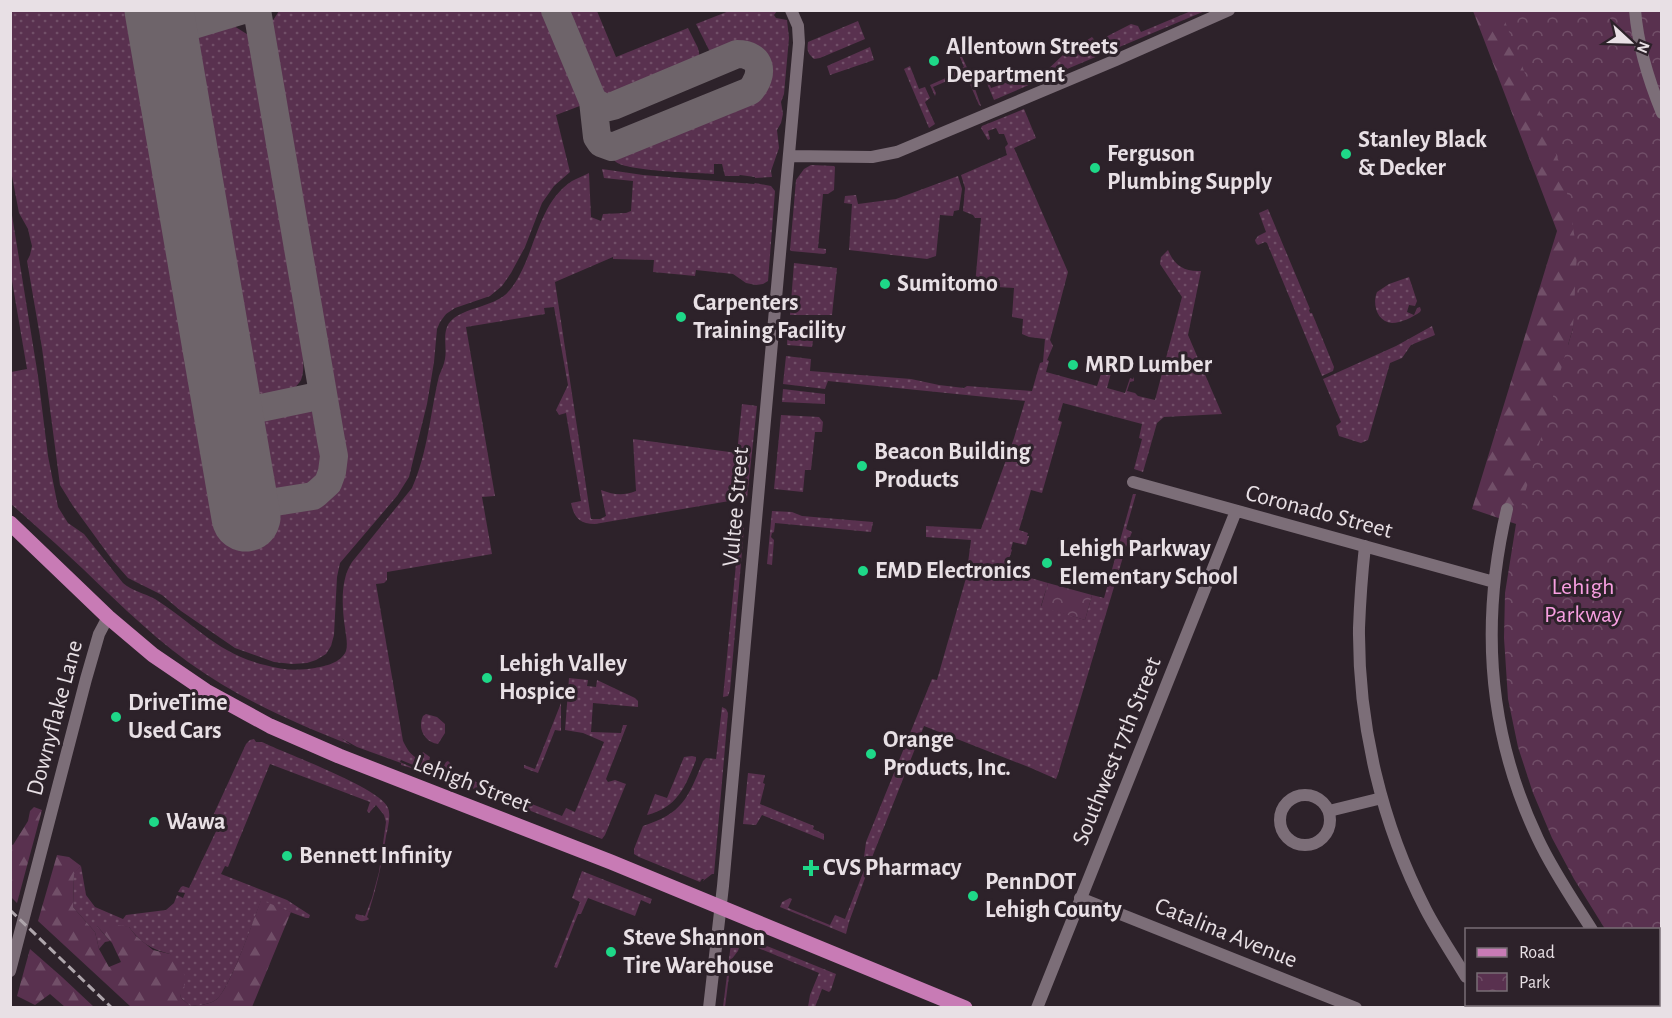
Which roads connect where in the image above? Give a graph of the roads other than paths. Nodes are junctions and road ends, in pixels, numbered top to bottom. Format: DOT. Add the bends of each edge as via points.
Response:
graph roads {
  1 [pos="791,10"];
  2 [pos="1229,10"];
  3 [pos="1635,10"];
  4 [pos="1662,113"];
  5 [pos="789,156"];
  6 [pos="1133,482"];
  7 [pos="1507,509"];
  8 [pos="1236,511"];
  9 [pos="10,522"];
  10 [pos="1365,546"];
  11 [pos="1494,582"];
  12 [pos="108,617"];
  13 [pos="1383,798"];
  14 [pos="1329,811"];
  15 [pos="1080,898"];
  16 [pos="721,907"];
  17 [pos="1591,928"];
  18 [pos="11,968"];
  19 [pos="1465,974"];
  20 [pos="709,1008"];
  21 [pos="965,1008"];
  22 [pos="1037,1008"];
  23 [pos="1356,1008"];
  1 -- 5 [label="street, Vultee Street" via="800,34"];
  2 -- 5 [label="street" via="897,152 858,158"];
  3 -- 4 [label="street" via="1643,60"];
  5 -- 16 [label="street, Vultee Street"];
  6 -- 8 [label="street, Coronado Street"];
  7 -- 11 [label="street"];
  8 -- 10 [label="street, Coronado Street"];
  8 -- 15 [label="street, Southwest 17th Street"];
  9 -- 12 [label="main road, Lehigh Street"];
  10 -- 11 [label="street, Coronado Street"];
  10 -- 13 [label="street" via="1361,673 1369,736"];
  11 -- 17 [label="street" via="1492,664 1507,758 1539,841"];
  12 -- 16 [label="main road, Lehigh Street" via="186,678 270,726"];
  12 -- 18 [label="street, Downyflake Lane" via="86,679"];
  13 -- 14 [label="street"];
  13 -- 19 [label="street" via="1409,874"];
  14 -- 14 [label="street" via="1320,798 1296,795 1284,805 1282,829 1286,837 1301,845 1318,842 1329,828"];
  15 -- 22 [label="street, Southwest 17th Street"];
  15 -- 23 [label="street, Catalina Avenue"];
  16 -- 20 [label="street, Vultee Street"];
  16 -- 21 [label="main road, Lehigh Street"];
}
